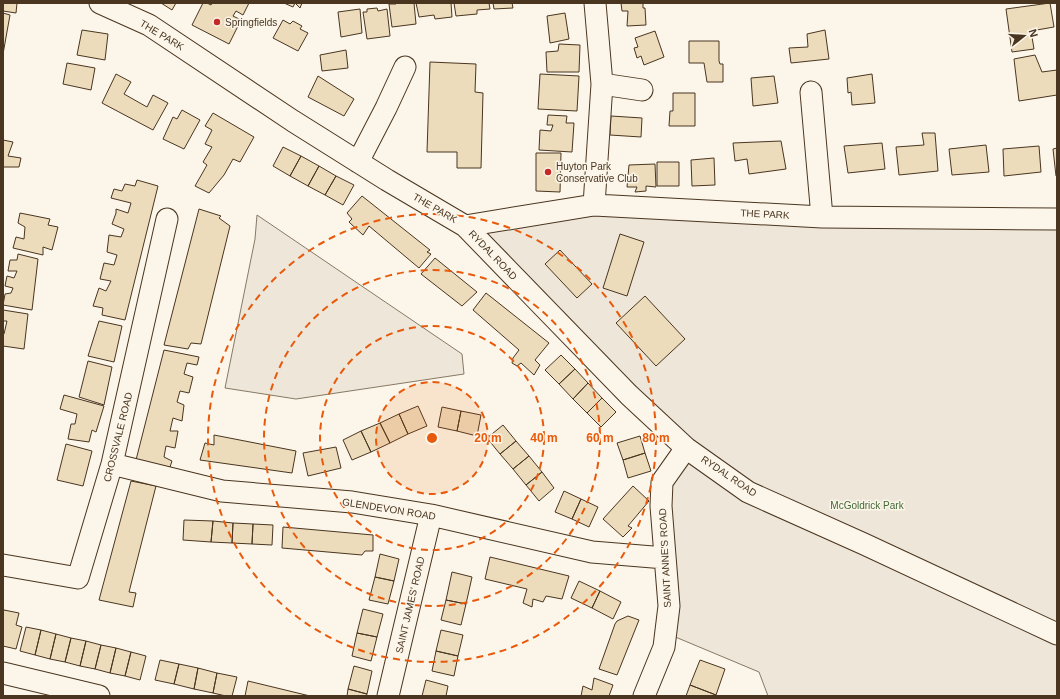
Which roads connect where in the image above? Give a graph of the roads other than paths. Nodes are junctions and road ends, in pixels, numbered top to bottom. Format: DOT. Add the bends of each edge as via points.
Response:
graph roads {
  1 [pos="100,3"];
  2 [pos="595,3"];
  3 [pos="405,67"];
  4 [pos="602,84"];
  5 [pos="642,90"];
  6 [pos="811,92"];
  7 [pos="358,162"];
  8 [pos="594,205"];
  9 [pos="822,217"];
  10 [pos="167,219"];
  11 [pos="1057,220"];
  12 [pos="465,226"];
  13 [pos="686,448"];
  14 [pos="112,464"];
  15 [pos="431,515"];
  16 [pos="665,558"];
  17 [pos="3,565"];
  18 [pos="1057,634"];
  19 [pos="3,673"];
  20 [pos="99,696"];
  21 [pos="388,696"];
  22 [pos="644,696"];
  1 -- 7 [label="street, THE PARK" via="149,25"];
  2 -- 4 [label="street"];
  3 -- 7 [label="street"];
  4 -- 5 [label="street"];
  4 -- 8 [label="street"];
  6 -- 9 [label="street"];
  7 -- 12 [label="street, THE PARK"];
  8 -- 9 [label="street, THE PARK"];
  8 -- 12 [label="street, THE PARK"];
  9 -- 11 [label="street, THE PARK"];
  10 -- 14 [label="street, CROSSVALE ROAD"];
  12 -- 13 [label="street, RYDAL ROAD" via="629,395"];
  13 -- 16 [label="street, SAINT ANNE'S ROAD" via="662,482"];
  13 -- 18 [label="street, RYDAL ROAD" via="748,492"];
  14 -- 15 [label="street, GLENDEVON ROAD" via="222,490 352,502"];
  14 -- 17 [label="street, CROSSVALE ROAD" via="78,578"];
  15 -- 16 [label="street, GLENDEVON ROAD" via="592,552"];
  15 -- 21 [label="street, SAINT JAMES' ROAD"];
  16 -- 22 [label="street, SAINT ANNE'S ROAD" via="669,606 664,647"];
  19 -- 20 [label="street"];
}
